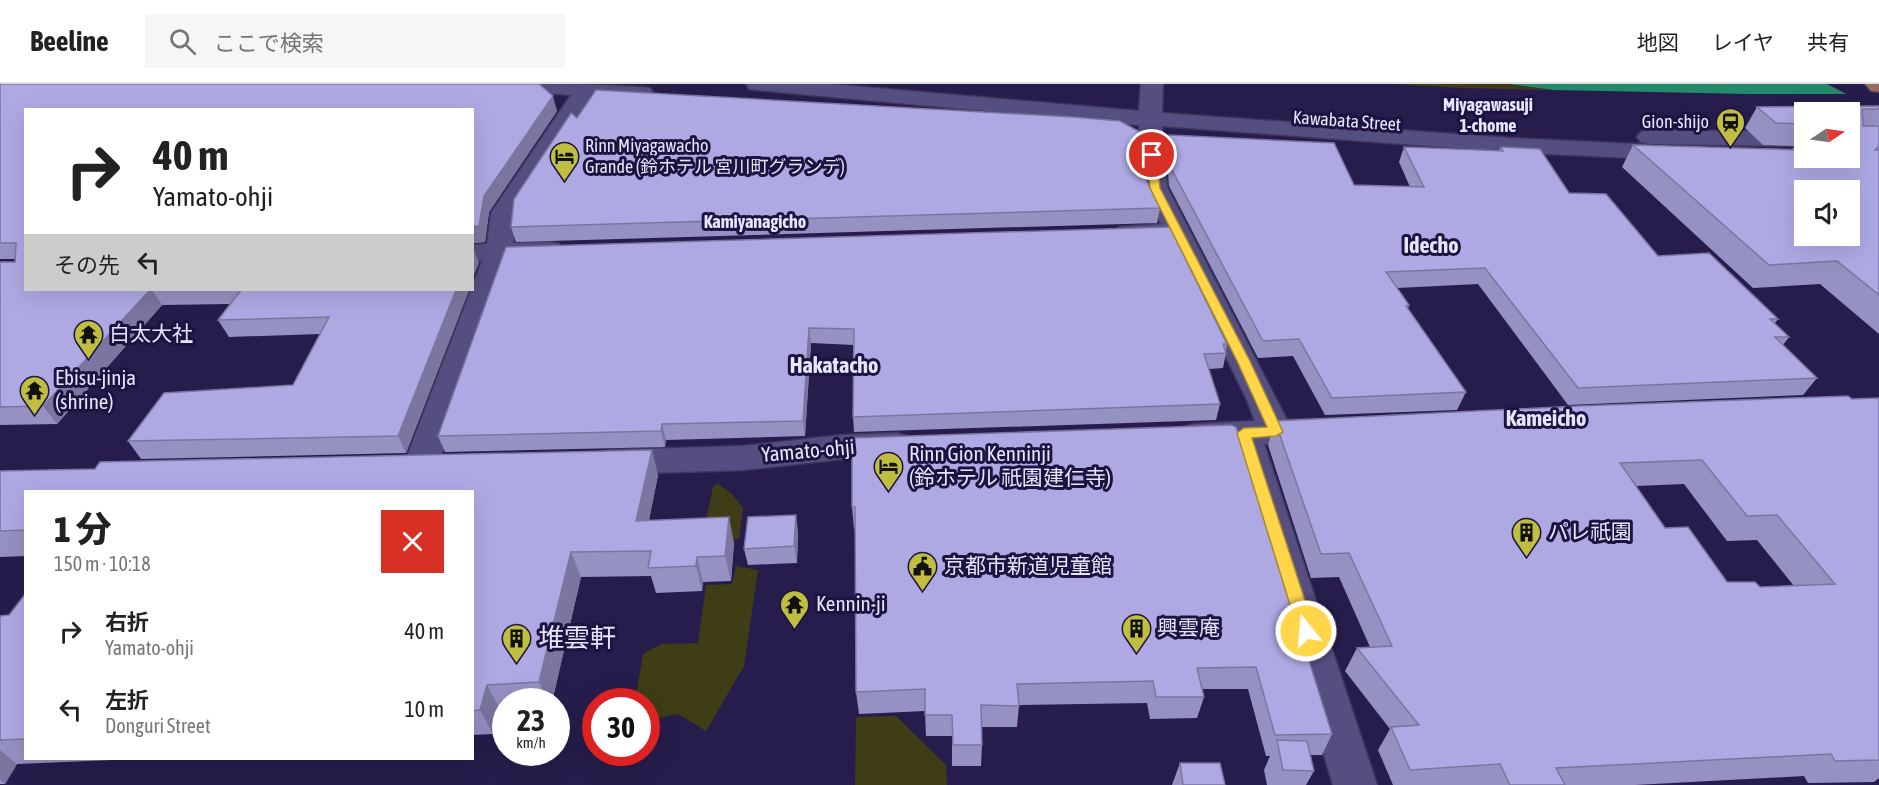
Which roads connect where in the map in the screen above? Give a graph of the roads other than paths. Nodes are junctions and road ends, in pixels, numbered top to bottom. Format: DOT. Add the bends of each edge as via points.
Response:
graph roads {
  1 [pos="510,84"];
  2 [pos="757,84"];
  3 [pos="890,84"];
  4 [pos="586,89"];
  5 [pos="669,95"];
  6 [pos="740,100"];
  7 [pos="1151,109"];
  8 [pos="1794,139"];
  9 [pos="1794,155"];
  10 [pos="1178,232"];
  11 [pos="1108,234"];
  12 [pos="570,250"];
  13 [pos="486,253"];
  14 [pos="474,285"];
  15 [pos="472,291"];
  16 [pos="1346,428"];
  17 [pos="1260,432"];
  18 [pos="1161,436"];
  19 [pos="925,444"];
  20 [pos="587,462"];
  21 [pos="455,465"];
  22 [pos="1355,785"];
  1 -- 4 [label="street"];
  2 -- 7 [label="street, Kawabata Street"];
  3 -- 7 [label="street, Kawabata Street"];
  4 -- 5 [label="street"];
  4 -- 13 [label="street" via="504,213"];
  6 -- 7 [label="street"];
  7 -- 8 [label="street, Kawabata Street" via="1557,135"];
  7 -- 9 [label="street" via="1386,141"];
  7 -- 10 [label="street" via="1155,188"];
  10 -- 11 [label="street"];
  10 -- 17 [label="street" via="1263,400"];
  12 -- 13 [label="street"];
  13 -- 14 [label="street"];
  15 -- 21 [label="street" via="405,467"];
  16 -- 17 [label="street"];
  17 -- 18 [label="street"];
  17 -- 22 [label="street"];
  19 -- 20 [label="street, Yamato-ohji" via="842,447 706,460"];
}
